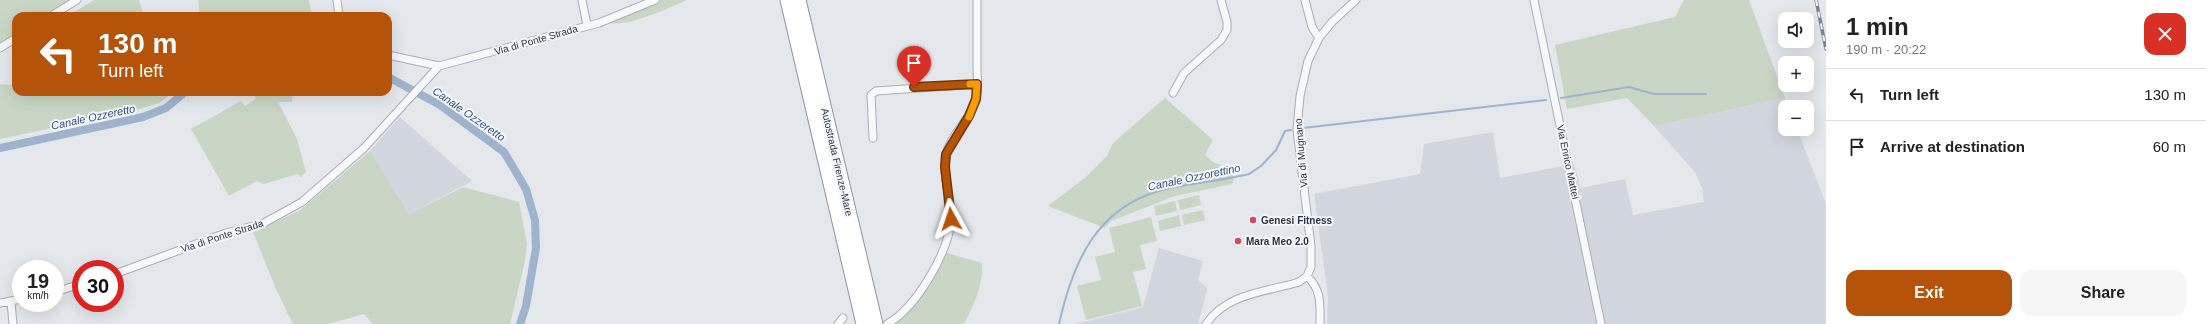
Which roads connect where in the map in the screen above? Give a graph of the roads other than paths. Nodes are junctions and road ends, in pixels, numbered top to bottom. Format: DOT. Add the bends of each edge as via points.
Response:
graph roads {
  1 [pos="77,0"];
  2 [pos="337,0"];
  3 [pos="582,0"];
  4 [pos="655,0"];
  5 [pos="787,0"];
  6 [pos="799,0"];
  7 [pos="977,0"];
  8 [pos="1221,0"];
  9 [pos="1305,0"];
  10 [pos="1356,0"];
  11 [pos="1534,0"];
  12 [pos="58,12"];
  13 [pos="338,12"];
  14 [pos="587,25"];
  15 [pos="1319,38"];
  16 [pos="12,40"];
  17 [pos="0,48"];
  18 [pos="392,56"];
  19 [pos="439,66"];
  20 [pos="977,84"];
  21 [pos="1173,93"];
  22 [pos="873,138"];
  23 [pos="124,271"];
  24 [pos="1308,276"];
  25 [pos="11,302"];
  26 [pos="0,303"];
  27 [pos="843,318"];
  28 [pos="889,323"];
  29 [pos="13,324"];
  30 [pos="838,324"];
  31 [pos="863,324"];
  32 [pos="876,324"];
  33 [pos="1206,324"];
  34 [pos="1320,324"];
  35 [pos="1601,324"];
  1 -- 12 [label="street"];
  2 -- 13 [label="street"];
  3 -- 14 [label="street"];
  4 -- 14 [label="street, Via di Ponte Strada" via="599,23"];
  5 -- 31 [label="highway, Autostrada Firenze-Mare"];
  6 -- 32 [label="highway, Autostrada Firenze-Mare"];
  7 -- 20 [label="street"];
  8 -- 21 [label="street" via="1227,30 1221,40 1184,73"];
  9 -- 15 [label="street" via="1312,27"];
  10 -- 15 [label="street, Via di Mugnano"];
  11 -- 35 [label="street, Via Enrico Mattei"];
  14 -- 19 [label="street, Via di Ponte Strada" via="555,36"];
  15 -- 24 [label="street, Via di Mugnano" via="1308,61 1298,111 1298,136 1311,246 1311,267"];
  16 -- 17 [label="street"];
  18 -- 19 [label="street"];
  19 -- 23 [label="street, Via di Ponte Strada" via="364,148 302,202 262,224 226,233"];
  20 -- 22 [label="street" via="876,91 871,95"];
  20 -- 28 [label="street" via="976,99 969,116 946,154 951,219 948,235 936,265 914,301"];
  24 -- 33 [label="street" via="1299,282 1228,302 1214,312"];
  24 -- 34 [label="street" via="1319,291"];
  25 -- 26 [label="street"];
  25 -- 29 [label="street"];
  27 -- 30 [label="street"];
}
